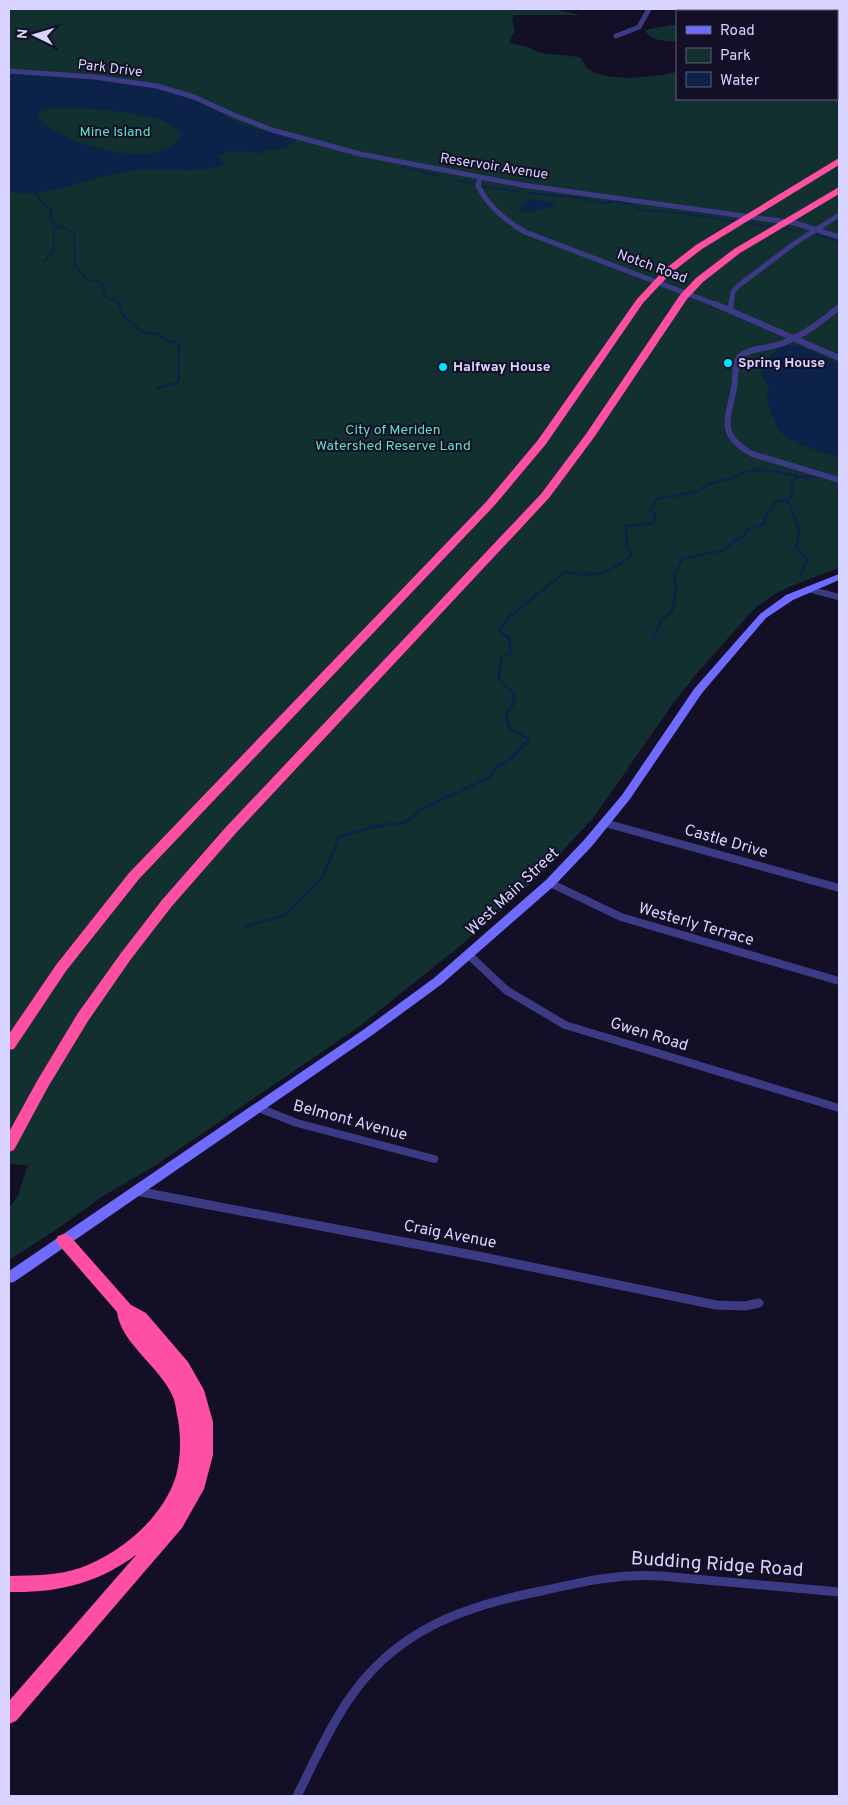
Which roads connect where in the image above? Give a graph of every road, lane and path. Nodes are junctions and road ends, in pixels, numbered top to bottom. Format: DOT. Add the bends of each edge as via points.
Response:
graph roads {
  1 [pos="649,9"];
  2 [pos="616,36"];
  3 [pos="9,71"];
  4 [pos="178,91"];
  5 [pos="839,161"];
  6 [pos="480,178"];
  7 [pos="839,190"];
  8 [pos="839,215"];
  9 [pos="817,229"];
  10 [pos="839,237"];
  11 [pos="839,306"];
  12 [pos="730,309"];
  13 [pos="796,338"];
  14 [pos="839,358"];
  15 [pos="839,480"];
  16 [pos="839,577"];
  17 [pos="808,589"];
  18 [pos="839,597"];
  19 [pos="605,823"];
  20 [pos="550,883"];
  21 [pos="839,888"];
  22 [pos="469,955"];
  23 [pos="839,981"];
  24 [pos="49,985"];
  25 [pos="9,1030"];
  26 [pos="9,1046"];
  27 [pos="258,1108"];
  28 [pos="839,1108"];
  29 [pos="9,1146"];
  30 [pos="434,1159"];
  31 [pos="136,1192"];
  32 [pos="64,1240"];
  33 [pos="9,1278"];
  34 [pos="759,1303"];
  35 [pos="124,1310"];
  36 [pos="9,1584"];
  37 [pos="839,1592"];
  38 [pos="9,1716"];
  39 [pos="297,1796"];
  1 -- 2 [label="street" via="639,27"];
  3 -- 4 [label="street, Park Drive" via="110,79"];
  4 -- 6 [label="street, Reservoir Avenue" via="250,123 331,147"];
  5 -- 24 [label="highway" via="694,251 668,271 647,293 511,481 152,856"];
  6 -- 9 [label="street, Reservoir Avenue" via="795,223"];
  6 -- 12 [label="street, Notch Road" via="478,186 487,204 525,232"];
  7 -- 29 [label="highway" via="726,260 679,302 585,442 540,500 167,903 71,1036"];
  8 -- 9 [label="street"];
  9 -- 10 [label="street, Reservoir Avenue"];
  9 -- 12 [label="street" via="738,286 733,292"];
  11 -- 13 [label="street"];
  12 -- 13 [label="street, Notch Road"];
  13 -- 14 [label="street, Notch Road"];
  13 -- 15 [label="street" via="739,357 728,410 728,434 740,447 757,457 802,467"];
  16 -- 17 [label="main road, West Main Street"];
  17 -- 18 [label="street"];
  17 -- 19 [label="main road, West Main Street" via="772,608 713,672"];
  19 -- 20 [label="main road, West Main Street"];
  19 -- 21 [label="street, Castle Drive"];
  20 -- 22 [label="main road, West Main Street"];
  20 -- 23 [label="street, Westerly Terrace" via="621,918"];
  22 -- 27 [label="main road, West Main Street" via="404,1007"];
  22 -- 28 [label="street, Gwen Road" via="506,990 565,1025"];
  24 -- 25 [label="highway" via="24,1009"];
  24 -- 26 [label="highway"];
  27 -- 30 [label="street, Belmont Avenue" via="305,1126"];
  27 -- 31 [label="main road, West Main Street"];
  31 -- 32 [label="main road, West Main Street"];
  31 -- 34 [label="street, Craig Avenue" via="437,1248 716,1305"];
  32 -- 33 [label="main road, West Main Street"];
  32 -- 35 [label="highway"];
  35 -- 36 [label="highway" via="127,1323 168,1373 184,1402 189,1448 179,1489 167,1512 149,1534 113,1563 65,1581"];
  35 -- 38 [label="highway" via="140,1318 182,1367 195,1390 205,1430 200,1473 187,1505 168,1532"];
  37 -- 39 [label="street, Budding Ridge Road" via="665,1576 625,1576 507,1598 458,1612 409,1639 369,1673 341,1712"];
}
